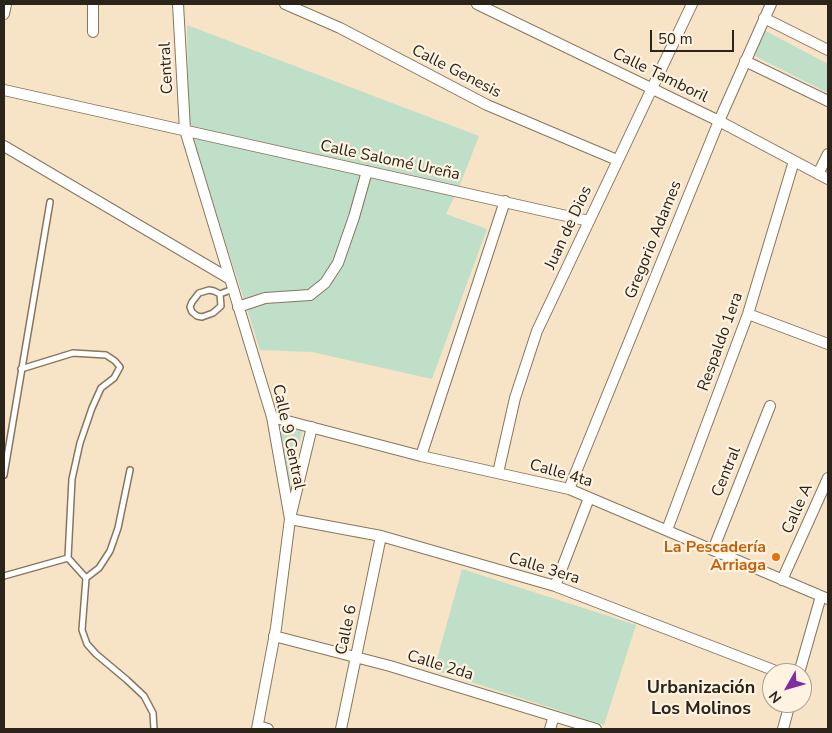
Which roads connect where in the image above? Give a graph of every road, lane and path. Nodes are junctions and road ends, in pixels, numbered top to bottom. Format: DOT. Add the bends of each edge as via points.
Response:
graph roads {
  1 [pos="6,4"];
  2 [pos="93,4"];
  3 [pos="178,4"];
  4 [pos="286,4"];
  5 [pos="476,4"];
  6 [pos="692,4"];
  7 [pos="771,4"];
  8 [pos="4,14"];
  9 [pos="764,18"];
  10 [pos="93,32"];
  11 [pos="828,50"];
  12 [pos="745,61"];
  13 [pos="651,88"];
  14 [pos="4,90"];
  15 [pos="828,102"];
  16 [pos="719,121"];
  17 [pos="185,130"];
  18 [pos="4,146"];
  19 [pos="828,154"];
  20 [pos="617,160"];
  21 [pos="794,161"];
  22 [pos="367,171"];
  23 [pos="818,174"];
  24 [pos="828,179"];
  25 [pos="505,201"];
  26 [pos="50,202"];
  27 [pos="589,221"];
  28 [pos="231,284"];
  29 [pos="220,294"];
  30 [pos="238,307"];
  31 [pos="748,314"];
  32 [pos="828,344"];
  33 [pos="21,369"];
  34 [pos="770,406"];
  35 [pos="272,417"];
  36 [pos="312,427"];
  37 [pos="421,456"];
  38 [pos="130,470"];
  39 [pos="498,473"];
  40 [pos="4,475"];
  41 [pos="828,478"];
  42 [pos="569,489"];
  43 [pos="589,498"];
  44 [pos="290,519"];
  45 [pos="667,530"];
  46 [pos="381,536"];
  47 [pos="713,550"];
  48 [pos="68,558"];
  49 [pos="4,576"];
  50 [pos="86,578"];
  51 [pos="782,580"];
  52 [pos="555,586"];
  53 [pos="825,598"];
  54 [pos="274,636"];
  55 [pos="356,657"];
  56 [pos="802,663"];
  57 [pos="762,666"];
  58 [pos="787,713"];
  59 [pos="554,716"];
  60 [pos="261,728"];
  61 [pos="154,729"];
  62 [pos="341,729"];
  63 [pos="550,729"];
  64 [pos="596,729"];
  65 [pos="783,729"];
  1 -- 8 [label="street"];
  2 -- 10 [label="street"];
  3 -- 17 [label="street, Central"];
  4 -- 20 [label="street, Calle Genesis" via="340,28 487,105"];
  5 -- 13 [label="street, Calle Tamboril"];
  6 -- 13 [label="street, Juan de Dios"];
  7 -- 9 [label="street, Gregorio Adames"];
  9 -- 11 [label="street"];
  9 -- 12 [label="street, Gregorio Adames"];
  12 -- 15 [label="street"];
  12 -- 16 [label="street, Gregorio Adames"];
  13 -- 16 [label="street, Calle Tamboril"];
  13 -- 20 [label="street, Juan de Dios"];
  14 -- 17 [label="street, Calle Salomé Ureña"];
  16 -- 21 [label="street, Calle Tamboril"];
  16 -- 42 [label="street, Gregorio Adames"];
  17 -- 22 [label="street, Calle Salomé Ureña"];
  17 -- 28 [label="street, Calle 9 Central"];
  18 -- 28 [label="street"];
  19 -- 23 [label="street"];
  20 -- 27 [label="street, Juan de Dios"];
  21 -- 23 [label="street, Calle Tamboril"];
  21 -- 31 [label="street, Respaldo 1era"];
  22 -- 25 [label="street, Calle Salomé Ureña"];
  22 -- 30 [label="street" via="338,263 325,283 310,295 265,298"];
  23 -- 24 [label="street, Calle Tamboril"];
  25 -- 27 [label="street, Calle Salomé Ureña"];
  25 -- 37 [label="street"];
  26 -- 33 [label="lane"];
  27 -- 39 [label="street, Juan de Dios" via="537,332 516,398"];
  28 -- 29 [label="lane"];
  28 -- 30 [label="street, Calle 9 Central"];
  29 -- 29 [label="lane" via="220,306 213,314 202,317 192,312 190,307 199,293 214,290"];
  30 -- 35 [label="street, Calle 9 Central"];
  31 -- 32 [label="street"];
  31 -- 45 [label="street, Respaldo 1era"];
  33 -- 40 [label="lane"];
  33 -- 48 [label="lane" via="73,353 106,355 120,366 114,378 102,388 80,443 72,479"];
  34 -- 47 [label="street, Central"];
  35 -- 36 [label="street, Calle 4ta"];
  35 -- 44 [label="street, Calle 9 Central"];
  36 -- 37 [label="street, Calle 4ta"];
  36 -- 44 [label="street"];
  37 -- 39 [label="street, Calle 4ta"];
  38 -- 50 [label="lane" via="110,552 99,568"];
  39 -- 42 [label="street, Calle 4ta"];
  41 -- 51 [label="street, Calle A"];
  42 -- 43 [label="street, Calle 4ta"];
  43 -- 45 [label="street, Calle 4ta"];
  43 -- 52 [label="street"];
  44 -- 46 [label="street, Calle 3era"];
  44 -- 54 [label="street, Calle 9 Central"];
  45 -- 47 [label="street, Calle 4ta"];
  46 -- 52 [label="street, Calle 3era"];
  46 -- 55 [label="street, Calle 6"];
  47 -- 51 [label="street, Calle 4ta"];
  48 -- 49 [label="lane"];
  48 -- 50 [label="lane"];
  50 -- 61 [label="lane" via="82,630 88,644 144,696 153,712"];
  51 -- 53 [label="street, Calle 4ta"];
  52 -- 57 [label="street, Calle 3era"];
  53 -- 56 [label="street"];
  54 -- 55 [label="street, Calle 2da"];
  54 -- 60 [label="street, Calle 9 Central"];
  55 -- 59 [label="street, Calle 2da"];
  55 -- 62 [label="street, Calle 6"];
  58 -- 65 [label="street"];
  59 -- 63 [label="street"];
  59 -- 64 [label="street, Calle 2da"];
}
